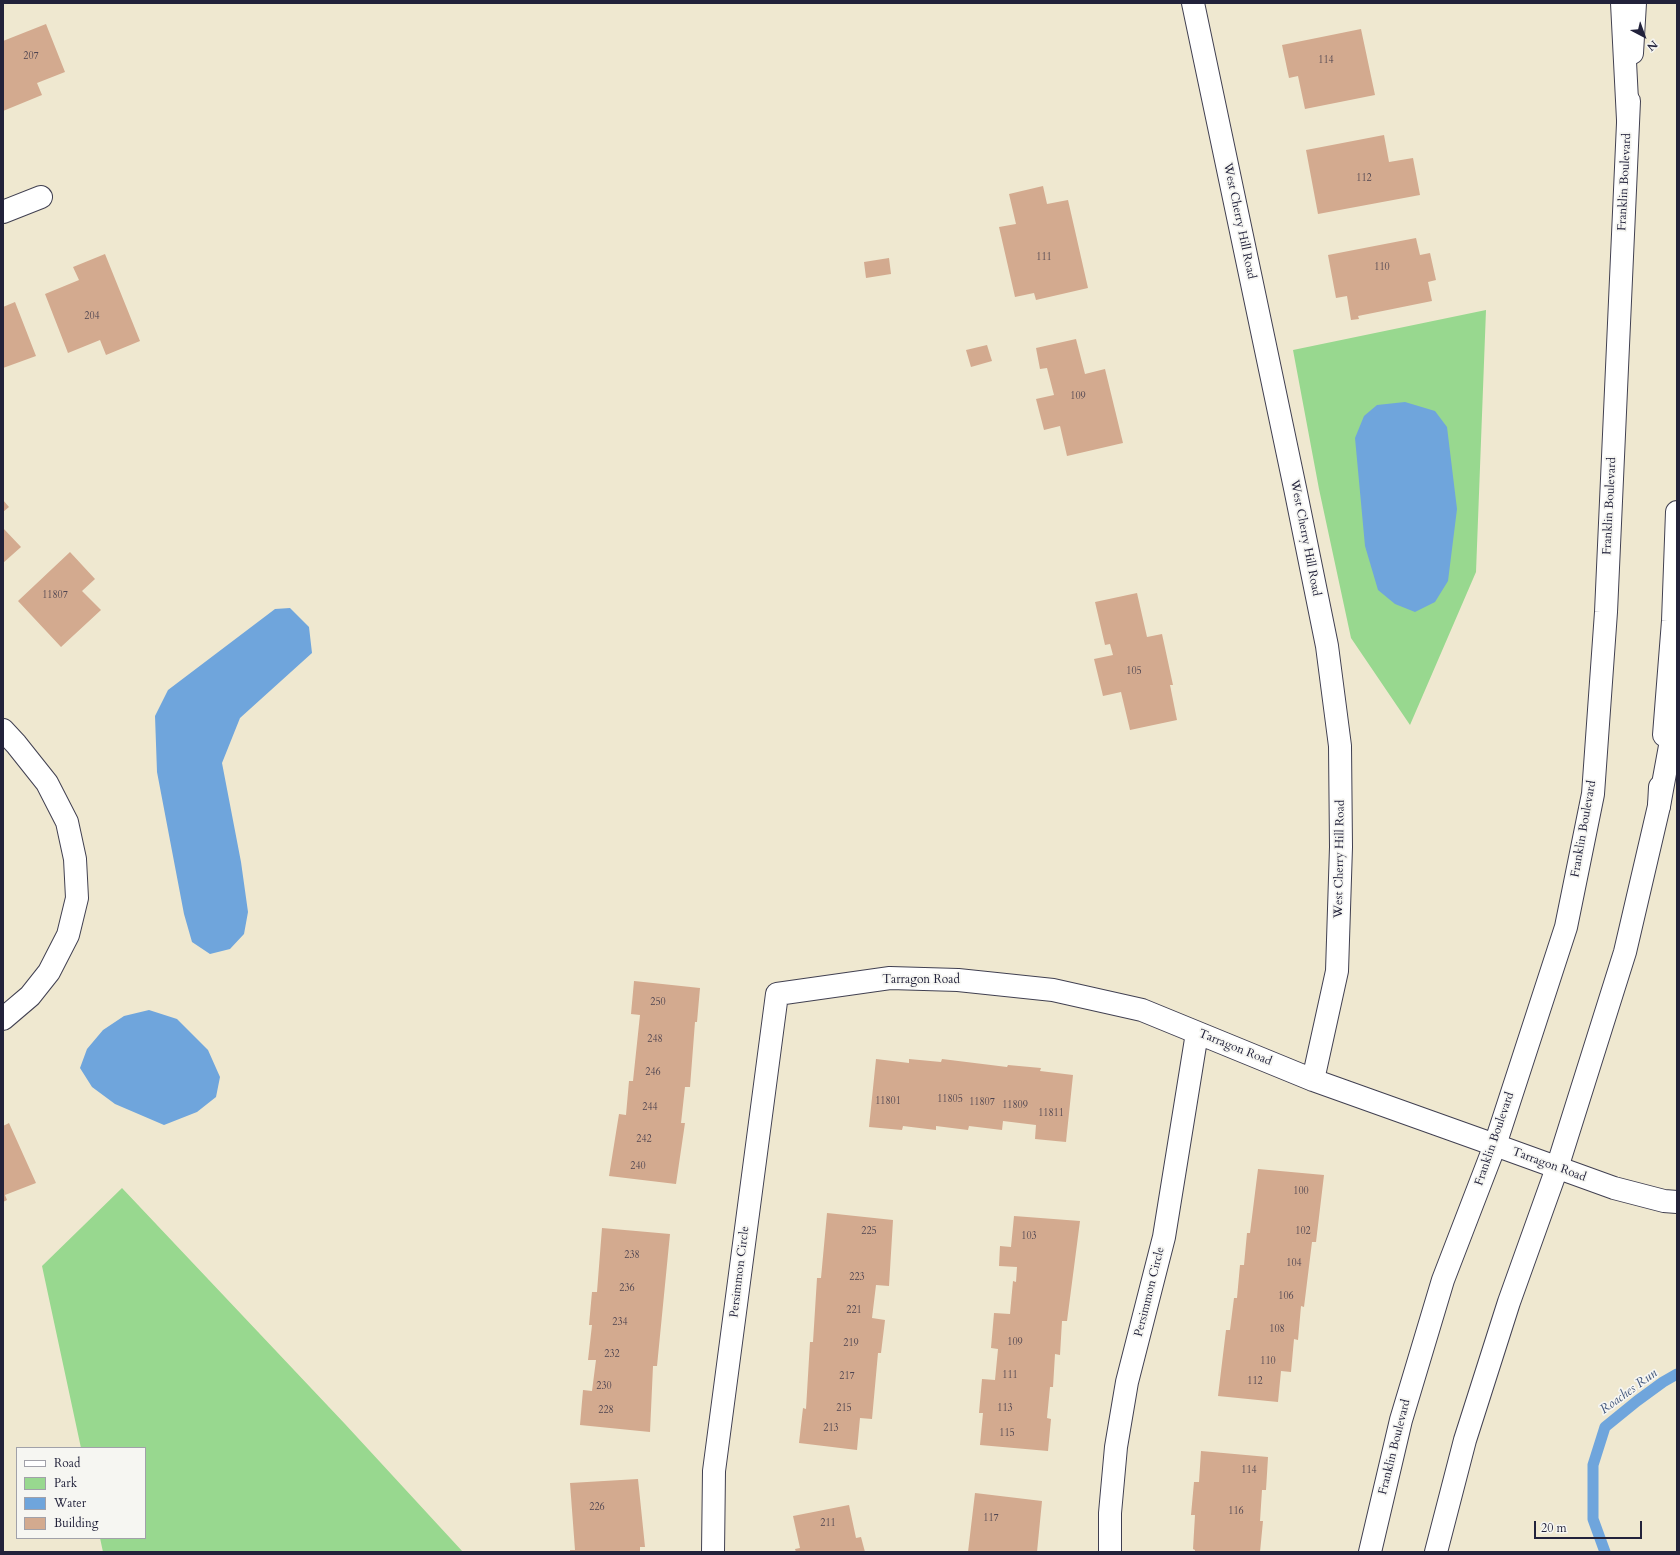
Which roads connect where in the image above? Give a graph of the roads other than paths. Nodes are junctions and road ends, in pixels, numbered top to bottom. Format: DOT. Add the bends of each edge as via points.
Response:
graph roads {
  1 [pos="1192,3"];
  2 [pos="1622,3"];
  3 [pos="1635,3"];
  4 [pos="1628,120"];
  5 [pos="41,197"];
  6 [pos="3,212"];
  7 [pos="1677,512"];
  8 [pos="1677,708"];
  9 [pos="3,730"];
  10 [pos="1658,806"];
  11 [pos="777,994"];
  12 [pos="3,1019"];
  13 [pos="1197,1033"];
  14 [pos="1313,1080"];
  15 [pos="1495,1145"];
  16 [pos="1557,1168"];
  17 [pos="1677,1202"];
  18 [pos="713,1552"];
  19 [pos="1110,1552"];
  20 [pos="1370,1552"];
  21 [pos="1436,1552"];
  1 -- 14 [label="main road, West Cherry Hill Road" via="1327,646 1340,746 1341,847 1337,971"];
  2 -- 4 [label="main road"];
  3 -- 4 [label="main road, Franklin Boulevard"];
  4 -- 15 [label="main road, Franklin Boulevard" via="1606,604 1592,794 1566,926"];
  5 -- 6 [label="main road"];
  7 -- 10 [label="main road" via="1673,621"];
  8 -- 10 [label="main road"];
  9 -- 12 [label="main road" via="47,783 66,822 75,859 77,898 68,934 49,972 30,996"];
  10 -- 16 [label="main road" via="1625,952"];
  11 -- 13 [label="main road, Tarragon Road" via="890,978 958,980 1053,990 1142,1010"];
  11 -- 18 [label="main road, Persimmon Circle" via="714,1471"];
  13 -- 14 [label="main road, Tarragon Road"];
  13 -- 19 [label="main road, Persimmon Circle" via="1164,1237 1127,1382 1116,1447 1110,1513"];
  14 -- 15 [label="main road, Tarragon Road"];
  15 -- 16 [label="main road, Tarragon Road"];
  15 -- 20 [label="main road, Franklin Boulevard" via="1444,1280 1403,1412"];
  16 -- 17 [label="main road, Tarragon Road" via="1614,1188"];
  16 -- 21 [label="main road" via="1509,1302 1465,1440"];
}
